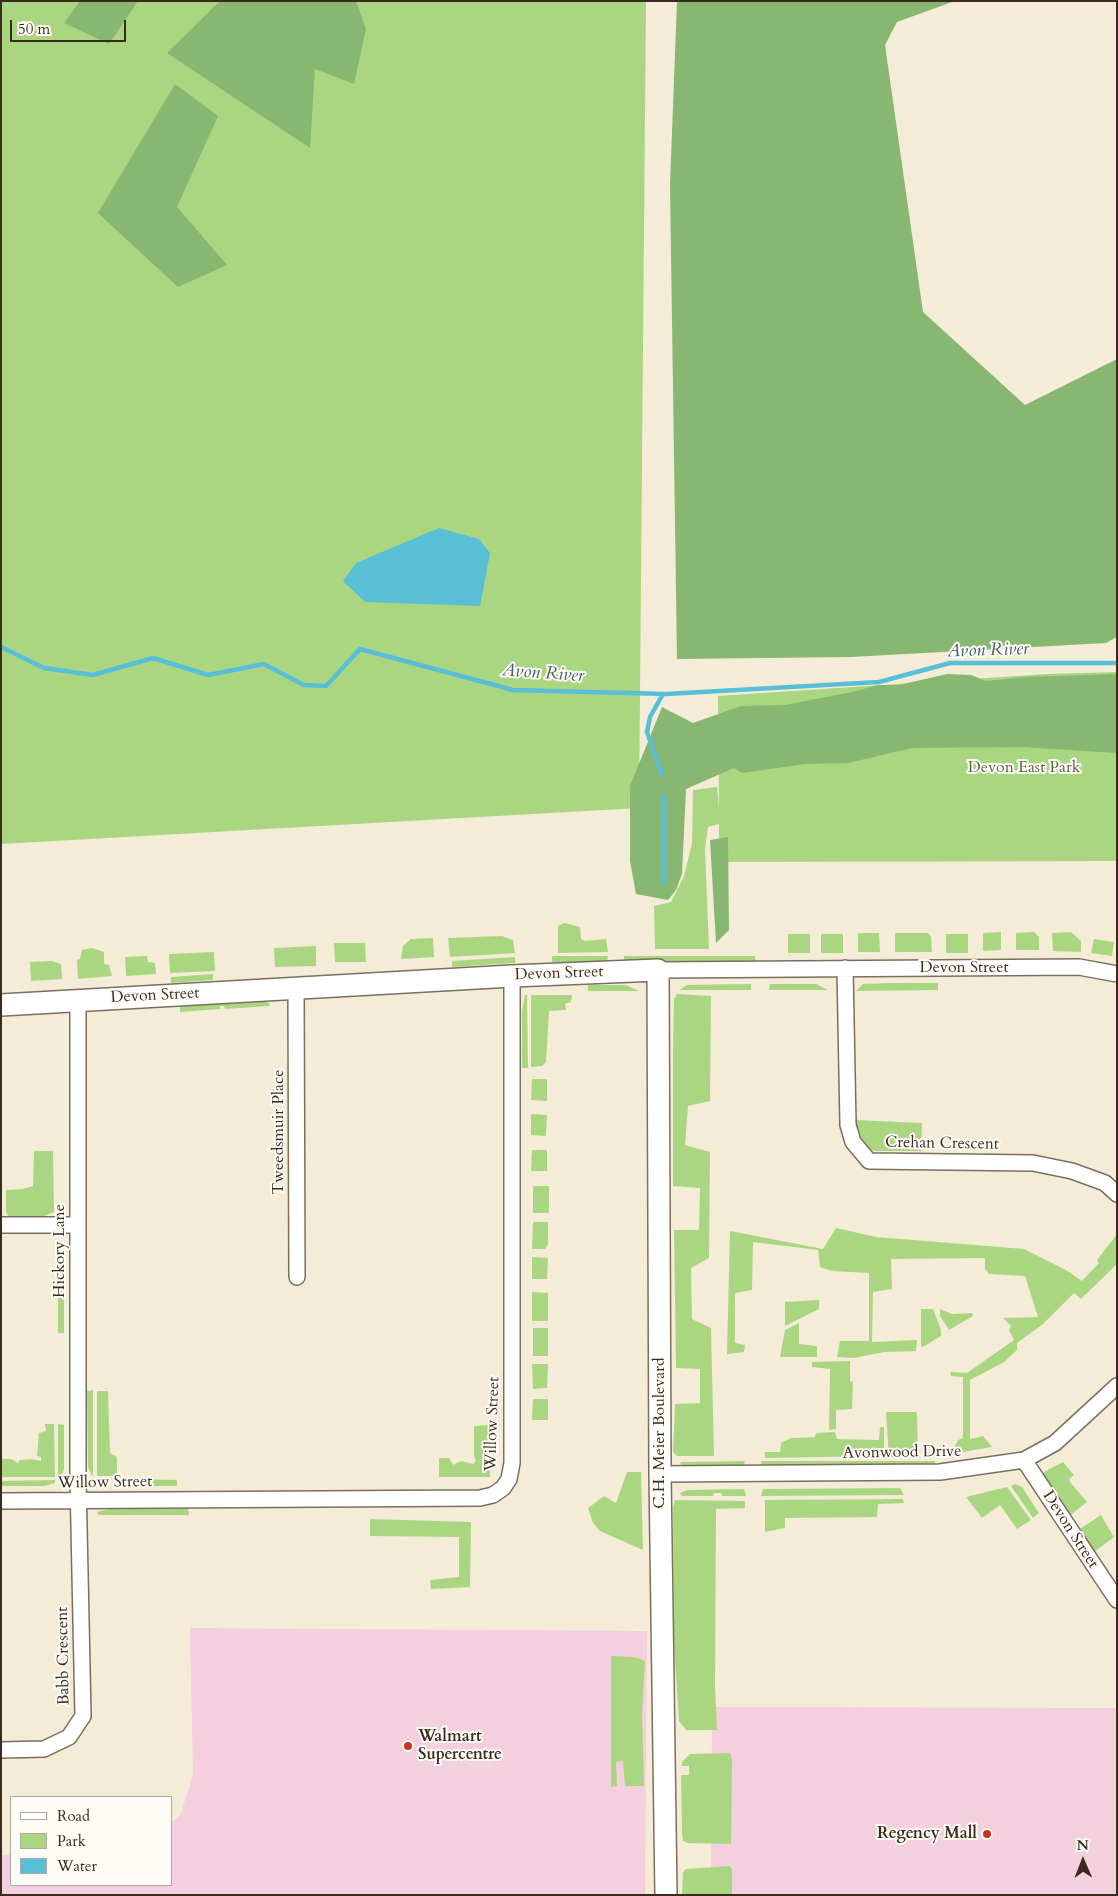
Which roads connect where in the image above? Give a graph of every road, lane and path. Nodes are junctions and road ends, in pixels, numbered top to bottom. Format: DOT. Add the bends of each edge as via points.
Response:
graph roads {
  1 [pos="845,968"];
  2 [pos="658,970"];
  3 [pos="1117,974"];
  4 [pos="512,976"];
  5 [pos="296,988"];
  6 [pos="78,1001"];
  7 [pos="1,1005"];
  8 [pos="1117,1194"];
  9 [pos="77,1225"];
  10 [pos="1,1226"];
  11 [pos="297,1276"];
  12 [pos="1117,1386"];
  13 [pos="1024,1460"];
  14 [pos="660,1474"];
  15 [pos="78,1500"];
  16 [pos="1,1501"];
  17 [pos="1117,1600"];
  18 [pos="1,1750"];
  19 [pos="666,1895"];
  1 -- 2 [label="street, Devon Street"];
  1 -- 3 [label="street, Devon Street" via="1079,967"];
  1 -- 8 [label="street, Crehan Crescent" via="848,1125 853,1142 870,1161 1033,1163 1072,1171 1104,1183"];
  2 -- 4 [label="street, Devon Street"];
  2 -- 14 [label="street, C.H. Meier Boulevard"];
  4 -- 5 [label="street, Devon Street"];
  4 -- 15 [label="street, Willow Street" via="512,1463 509,1479 503,1488 480,1498"];
  5 -- 6 [label="street, Devon Street"];
  5 -- 11 [label="street, Tweedsmuir Place"];
  6 -- 7 [label="street, Devon Street"];
  6 -- 9 [label="street, Hickory Lane"];
  9 -- 10 [label="street"];
  9 -- 15 [label="street, Hickory Lane"];
  12 -- 13 [label="street, Avonwood Drive" via="1055,1443"];
  13 -- 14 [label="street, Avonwood Drive" via="940,1472"];
  13 -- 17 [label="street, Devon Street"];
  14 -- 19 [label="street, C.H. Meier Boulevard"];
  15 -- 16 [label="street, Willow Street"];
  15 -- 18 [label="street, Babb Crescent" via="83,1716 69,1737 44,1749"];
}
